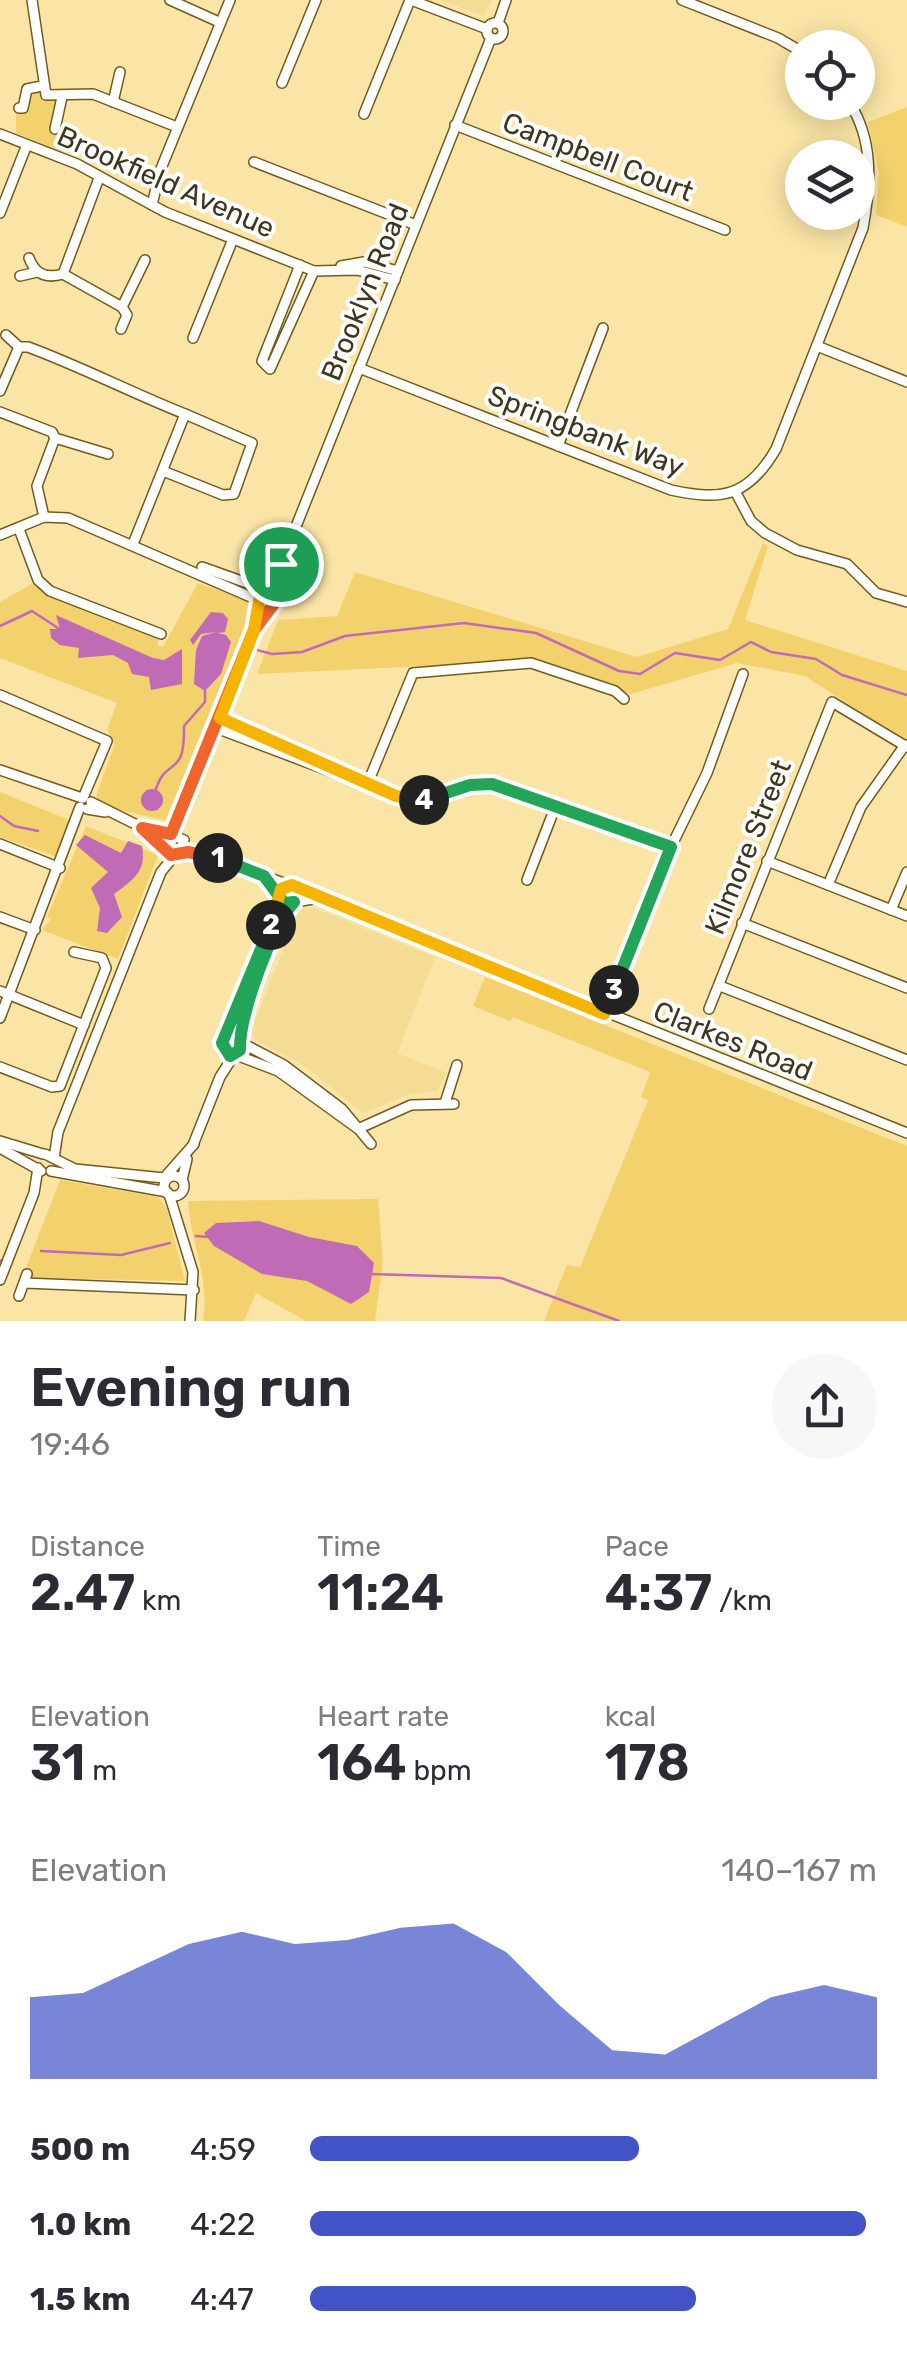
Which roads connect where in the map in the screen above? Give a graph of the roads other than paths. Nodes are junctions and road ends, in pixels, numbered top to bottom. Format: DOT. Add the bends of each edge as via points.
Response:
graph roads {
  1 [pos="32,0"];
  2 [pos="170,0"];
  3 [pos="230,0"];
  4 [pos="316,0"];
  5 [pos="410,0"];
  6 [pos="506,0"];
  7 [pos="682,0"];
  8 [pos="710,5"];
  9 [pos="219,22"];
  10 [pos="489,34"];
  11 [pos="785,42"];
  12 [pos="120,72"];
  13 [pos="282,83"];
  14 [pos="42,86"];
  15 [pos="62,97"];
  16 [pos="113,102"];
  17 [pos="19,108"];
  18 [pos="364,114"];
  19 [pos="856,120"];
  20 [pos="455,125"];
  21 [pos="177,127"];
  22 [pos="55,129"];
  23 [pos="0,134"];
  24 [pos="26,147"];
  25 [pos="254,162"];
  26 [pos="100,178"];
  27 [pos="152,205"];
  28 [pos="0,213"];
  29 [pos="416,226"];
  30 [pos="725,230"];
  31 [pos="234,239"];
  32 [pos="29,258"];
  33 [pos="145,260"];
  34 [pos="300,265"];
  35 [pos="314,271"];
  36 [pos="37,272"];
  37 [pos="62,274"];
  38 [pos="20,276"];
  39 [pos="397,276"];
  40 [pos="122,308"];
  41 [pos="277,322"];
  42 [pos="290,327"];
  43 [pos="604,328"];
  44 [pos="121,329"];
  45 [pos="6,335"];
  46 [pos="193,338"];
  47 [pos="817,346"];
  48 [pos="19,347"];
  49 [pos="359,368"];
  50 [pos="907,382"];
  51 [pos="0,392"];
  52 [pos="0,412"];
  53 [pos="185,414"];
  54 [pos="55,438"];
  55 [pos="558,446"];
  56 [pos="108,454"];
  57 [pos="162,471"];
  58 [pos="735,490"];
  59 [pos="44,517"];
  60 [pos="19,529"];
  61 [pos="0,535"];
  62 [pos="133,544"];
  63 [pos="270,594"];
  64 [pos="260,601"];
  65 [pos="907,602"];
  66 [pos="254,630"];
  67 [pos="161,634"];
  68 [pos="743,674"];
  69 [pos="0,696"];
  70 [pos="624,699"];
  71 [pos="218,723"];
  72 [pos="906,746"];
  73 [pos="0,770"];
  74 [pos="367,785"];
  75 [pos="85,804"];
  76 [pos="556,805"];
  77 [pos="186,806"];
  78 [pos="142,828"];
  79 [pos="170,834"];
  80 [pos="184,839"];
  81 [pos="0,844"];
  82 [pos="163,846"];
  83 [pos="671,847"];
  84 [pos="207,854"];
  85 [pos="177,855"];
  86 [pos="767,861"];
  87 [pos="60,868"];
  88 [pos="161,872"];
  89 [pos="907,872"];
  90 [pos="264,876"];
  91 [pos="527,880"];
  92 [pos="828,885"];
  93 [pos="292,886"];
  94 [pos="279,895"];
  95 [pos="321,899"];
  96 [pos="294,902"];
  97 [pos="891,910"];
  98 [pos="907,916"];
  99 [pos="0,917"];
  100 [pos="742,923"];
  101 [pos="35,930"];
  102 [pos="74,952"];
  103 [pos="720,986"];
  104 [pos="907,988"];
  105 [pos="4,993"];
  106 [pos="709,1009"];
  107 [pos="604,1014"];
  108 [pos="0,1018"];
  109 [pos="84,1025"];
  110 [pos="240,1042"];
  111 [pos="223,1044"];
  112 [pos="235,1055"];
  113 [pos="907,1060"];
  114 [pos="457,1065"];
  115 [pos="0,1067"];
  116 [pos="220,1077"];
  117 [pos="360,1128"];
  118 [pos="907,1133"];
  119 [pos="194,1144"];
  120 [pos="371,1144"];
  121 [pos="0,1145"];
  122 [pos="49,1156"];
  123 [pos="37,1167"];
  124 [pos="50,1171"];
  125 [pos="168,1178"];
  126 [pos="182,1180"];
  127 [pos="34,1192"];
  128 [pos="182,1192"];
  129 [pos="168,1193"];
  130 [pos="180,1228"];
  131 [pos="0,1280"];
  132 [pos="194,1290"];
  133 [pos="19,1296"];
  134 [pos="190,1321"];
  1 -- 14 [label="street"];
  2 -- 9 [label="street"];
  3 -- 9 [label="street"];
  4 -- 13 [label="street"];
  5 -- 10 [label="street"];
  5 -- 18 [label="street"];
  6 -- 10 [label="street"];
  7 -- 8 [label="street"];
  8 -- 11 [label="street"];
  9 -- 21 [label="street"];
  10 -- 20 [label="street, Brooklyn Road"];
  12 -- 16 [label="street"];
  14 -- 15 [label="street" via="46,94"];
  14 -- 17 [label="street" via="27,89"];
  15 -- 16 [label="street" via="93,94"];
  15 -- 22 [label="street"];
  16 -- 21 [label="street"];
  19 -- 47 [label="street" via="868,150 870,190 863,228"];
  20 -- 29 [label="street, Brooklyn Road"];
  20 -- 30 [label="street, Campbell Court"];
  21 -- 27 [label="street"];
  23 -- 24 [label="street, Brookfield Avenue"];
  24 -- 26 [label="street, Brookfield Avenue"];
  24 -- 28 [label="street"];
  25 -- 29 [label="street"];
  26 -- 27 [label="street, Brookfield Avenue"];
  26 -- 37 [label="street"];
  27 -- 31 [label="street, Brookfield Avenue"];
  29 -- 39 [label="street, Brooklyn Road"];
  31 -- 34 [label="street, Brookfield Avenue"];
  31 -- 46 [label="street"];
  32 -- 36 [label="street"];
  33 -- 40 [label="street"];
  34 -- 35 [label="street, Brookfield Avenue"];
  34 -- 41 [label="street"];
  35 -- 39 [label="street, Brookfield Avenue" via="372,268"];
  35 -- 42 [label="street"];
  36 -- 37 [label="street"];
  36 -- 38 [label="street"];
  37 -- 40 [label="street"];
  39 -- 49 [label="street, Brooklyn Road"];
  40 -- 44 [label="street"];
  41 -- 42 [label="street"];
  41 -- 42 [label="street" via="263,366 274,365"];
  43 -- 55 [label="street"];
  45 -- 48 [label="street"];
  47 -- 50 [label="street"];
  47 -- 58 [label="street" via="776,450 763,472"];
  48 -- 51 [label="street"];
  48 -- 53 [label="street"];
  49 -- 55 [label="street, Springbank Way"];
  49 -- 63 [label="street, Brooklyn Road"];
  52 -- 54 [label="street"];
  53 -- 57 [label="street"];
  53 -- 57 [label="street" via="252,443 234,494"];
  54 -- 56 [label="street"];
  54 -- 59 [label="street" via="36,486"];
  55 -- 58 [label="street, Springbank Way" via="671,490 720,497"];
  57 -- 62 [label="street"];
  58 -- 65 [label="street" via="766,533 847,564 876,593"];
  59 -- 60 [label="street"];
  59 -- 62 [label="street" via="80,521"];
  60 -- 61 [label="street"];
  60 -- 67 [label="street" via="38,580 50,591"];
  62 -- 63 [label="street"];
  62 -- 64 [label="street"];
  63 -- 64 [label="street, Brooklyn Road"];
  63 -- 66 [label="street, Brooklyn Road"];
  64 -- 66 [label="street, Brooklyn Road"];
  66 -- 71 [label="street, Brooklyn Road"];
  68 -- 83 [label="street" via="708,773"];
  69 -- 75 [label="street" via="107,740"];
  70 -- 74 [label="street" via="531,664 412,673"];
  71 -- 74 [label="street"];
  71 -- 77 [label="street, Brooklyn Road"];
  72 -- 86 [label="street, Kilmore Street" via="832,702"];
  72 -- 92 [label="street" via="861,808"];
  73 -- 75 [label="street"];
  74 -- 76 [label="street" via="409,801 492,784"];
  75 -- 78 [label="street"];
  75 -- 87 [label="street"];
  76 -- 83 [label="street"];
  76 -- 91 [label="street"];
  77 -- 79 [label="street, Brooklyn Road"];
  77 -- 80 [label="street, Brooklyn Road"];
  78 -- 79 [label="street"];
  78 -- 82 [label="street"];
  79 -- 80 [label="street, Clarkes Road"];
  79 -- 82 [label="street, Brooklyn Road"];
  80 -- 84 [label="street, Clarkes Road"];
  80 -- 85 [label="street, Brooklyn Road"];
  81 -- 87 [label="street"];
  82 -- 85 [label="street"];
  82 -- 88 [label="street"];
  83 -- 107 [label="street"];
  84 -- 85 [label="street, Clarkes Road"];
  84 -- 90 [label="street, Clarkes Road"];
  85 -- 88 [label="street"];
  86 -- 92 [label="street"];
  86 -- 100 [label="street, Kilmore Street"];
  87 -- 101 [label="street"];
  88 -- 122 [label="street"];
  89 -- 97 [label="street"];
  90 -- 93 [label="street, Clarkes Road"];
  90 -- 94 [label="street"];
  92 -- 97 [label="street"];
  93 -- 94 [label="street"];
  93 -- 95 [label="street, Clarkes Road"];
  93 -- 96 [label="street"];
  94 -- 96 [label="street" via="284,903"];
  94 -- 111 [label="street"];
  95 -- 96 [label="street, Clarkes Road"];
  95 -- 107 [label="street, Clarkes Road"];
  96 -- 110 [label="street" via="282,918"];
  97 -- 98 [label="street"];
  99 -- 101 [label="street"];
  100 -- 103 [label="street, Kilmore Street"];
  100 -- 104 [label="street"];
  101 -- 105 [label="street"];
  102 -- 109 [label="street" via="99,957 106,966"];
  103 -- 106 [label="street, Kilmore Street"];
  103 -- 113 [label="street"];
  105 -- 108 [label="street"];
  105 -- 109 [label="street"];
  107 -- 118 [label="street, Clarkes Road"];
  109 -- 115 [label="street" via="58,1088"];
  110 -- 111 [label="street" via="231,1036"];
  110 -- 112 [label="street"];
  110 -- 117 [label="street" via="293,1072"];
  111 -- 112 [label="street"];
  111 -- 116 [label="street"];
  112 -- 116 [label="street"];
  112 -- 117 [label="street" via="278,1071"];
  114 -- 117 [label="street" via="449,1104 411,1105"];
  116 -- 119 [label="street"];
  117 -- 120 [label="street"];
  119 -- 125 [label="street"];
  119 -- 126 [label="street"];
  121 -- 122 [label="street"];
  121 -- 123 [label="street"];
  122 -- 123 [label="street"];
  122 -- 124 [label="street"];
  122 -- 125 [label="street" via="75,1169"];
  123 -- 124 [label="street"];
  123 -- 127 [label="street"];
  124 -- 127 [label="street"];
  124 -- 129 [label="street"];
  125 -- 126 [label="street"];
  125 -- 129 [label="street"];
  126 -- 128 [label="street"];
  127 -- 131 [label="street"];
  128 -- 129 [label="street"];
  128 -- 130 [label="street"];
  129 -- 130 [label="street"];
  130 -- 132 [label="street"];
  132 -- 133 [label="street" via="26,1278"];
  132 -- 134 [label="street"];
}
